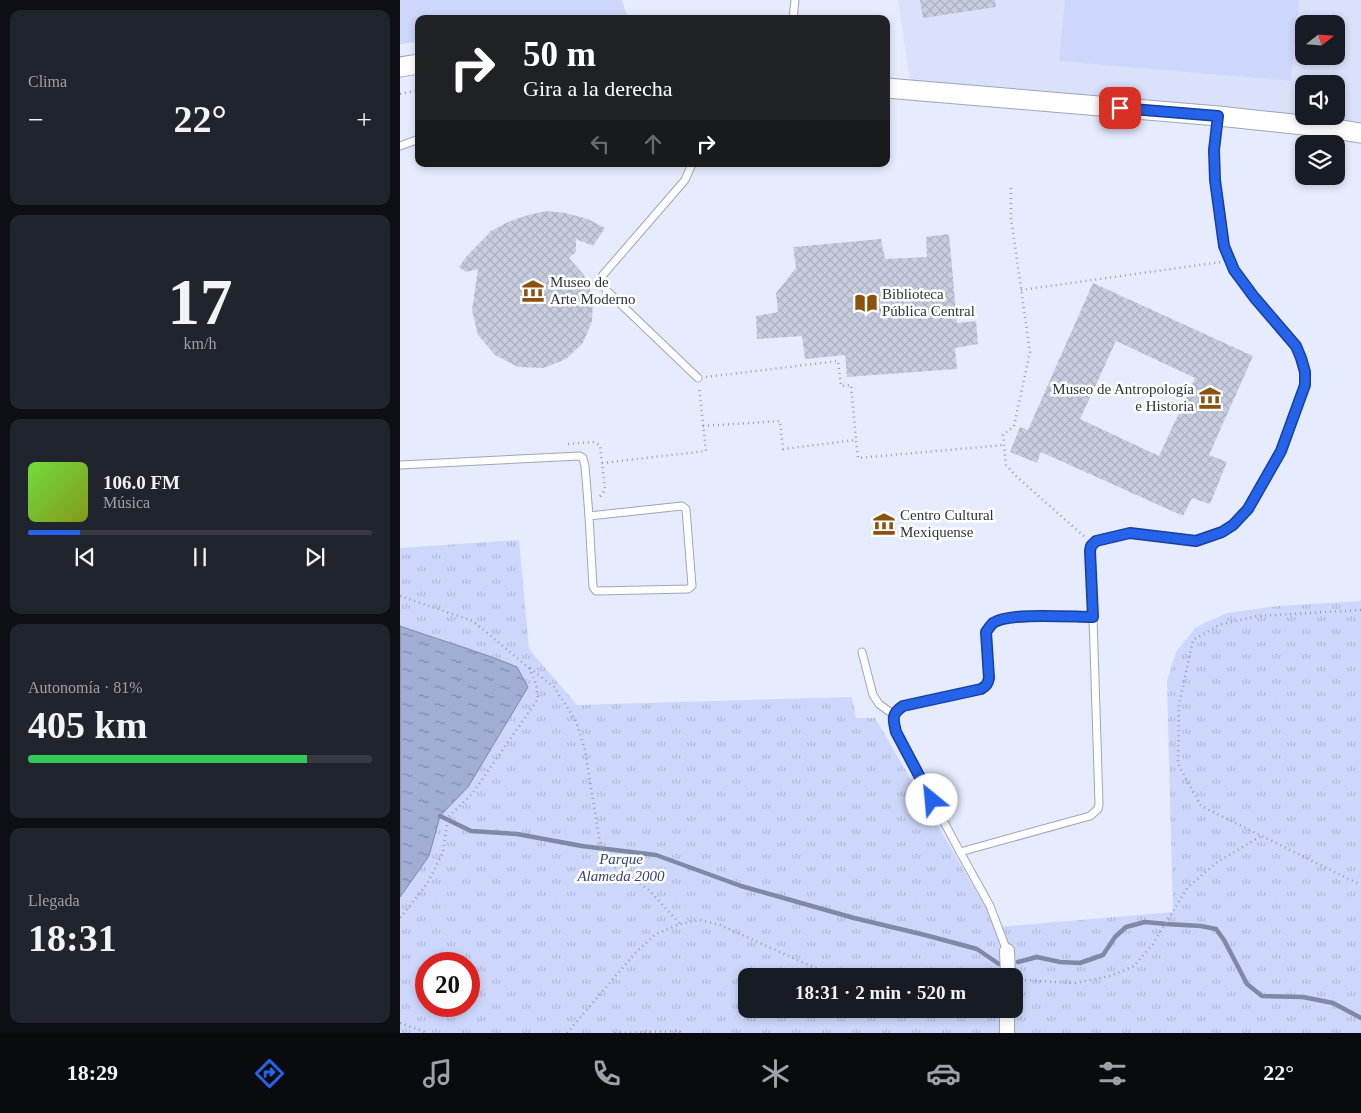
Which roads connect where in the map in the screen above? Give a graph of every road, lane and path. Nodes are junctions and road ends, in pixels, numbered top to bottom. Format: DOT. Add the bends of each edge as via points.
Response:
graph roads {
  1 [pos="795,0"];
  2 [pos="793,15"];
  3 [pos="415,64"];
  4 [pos="400,66"];
  5 [pos="890,88"];
  6 [pos="415,91"];
  7 [pos="400,94"];
  8 [pos="1218,116"];
  9 [pos="1361,133"];
  10 [pos="415,140"];
  11 [pos="400,146"];
  12 [pos="691,167"];
  13 [pos="1011,188"];
  14 [pos="1230,260"];
  15 [pos="1021,290"];
  16 [pos="698,378"];
  17 [pos="703,426"];
  18 [pos="856,440"];
  19 [pos="568,444"];
  20 [pos="1004,445"];
  21 [pos="602,463"];
  22 [pos="400,465"];
  23 [pos="598,497"];
  24 [pos="589,516"];
  25 [pos="1093,544"];
  26 [pos="400,596"];
  27 [pos="1361,610"];
  28 [pos="1093,617"];
  29 [pos="862,652"];
  30 [pos="529,668"];
  31 [pos="894,715"];
  32 [pos="1262,836"];
  33 [pos="960,852"];
  34 [pos="1361,885"];
  35 [pos="400,918"];
  36 [pos="680,924"];
  37 [pos="1007,951"];
  38 [pos="816,968"];
  39 [pos="1008,968"];
  40 [pos="1023,980"];
  41 [pos="1007,1018"];
  42 [pos="400,1023"];
  43 [pos="428,1033"];
  44 [pos="567,1033"];
  45 [pos="615,1033"];
  46 [pos="682,1033"];
  47 [pos="1007,1033"];
  1 -- 2 [label="lane"];
  3 -- 4 [label="main road"];
  5 -- 8 [label="main road"];
  6 -- 7 [label="path"];
  8 -- 9 [label="main road"];
  8 -- 14 [label="lane" via="1215,180 1224,246"];
  10 -- 11 [label="lane"];
  12 -- 16 [label="lane" via="685,180 602,276 606,290"];
  13 -- 15 [label="path" via="1011,218"];
  14 -- 15 [label="path"];
  14 -- 25 [label="lane" via="1254,297 1296,346 1305,372 1305,385 1281,451 1248,509 1222,532 1196,541 1130,533"];
  15 -- 20 [label="path" via="1030,352 1014,426 1003,436"];
  16 -- 17 [label="path"];
  16 -- 18 [label="path" via="838,361 841,386 851,385"];
  17 -- 18 [label="path" via="780,421 783,449"];
  17 -- 21 [label="path" via="706,451"];
  18 -- 20 [label="path" via="858,458"];
  19 -- 21 [label="path" via="592,442 600,445"];
  20 -- 25 [label="path" via="1006,466"];
  21 -- 23 [label="path" via="605,490"];
  22 -- 24 [label="lane" via="580,456 585,466"];
  24 -- 24 [label="lane" via="593,587 596,591 688,589 693,584 686,509 682,506"];
  25 -- 28 [label="lane" via="1090,551"];
  26 -- 30 [label="path" via="473,621"];
  27 -- 32 [label="path" via="1257,616 1220,625 1193,640 1179,705 1178,764 1200,806"];
  28 -- 31 [label="lane" via="1018,617 993,623 986,632 989,678 985,686 903,706"];
  28 -- 33 [label="lane" via="1098,809 1090,816"];
  29 -- 31 [label="lane" via="873,695"];
  30 -- 35 [label="path" via="538,699 472,794 448,817 443,852 427,884"];
  30 -- 36 [label="path" via="554,686 576,721 585,750 601,850 614,867 648,889"];
  31 -- 33 [label="lane" via="896,732"];
  32 -- 34 [label="path"];
  32 -- 40 [label="path" via="1216,863 1188,887 1153,944 1134,966 1110,976 1075,983"];
  33 -- 37 [label="lane" via="990,906"];
  36 -- 38 [label="path" via="700,920 720,924"];
  36 -- 44 [label="path" via="656,934 637,951"];
  37 -- 39 [label="street"];
  41 -- 47 [label="street"];
  42 -- 43 [label="path"];
  45 -- 46 [label="path" via="679,1030"];
}
